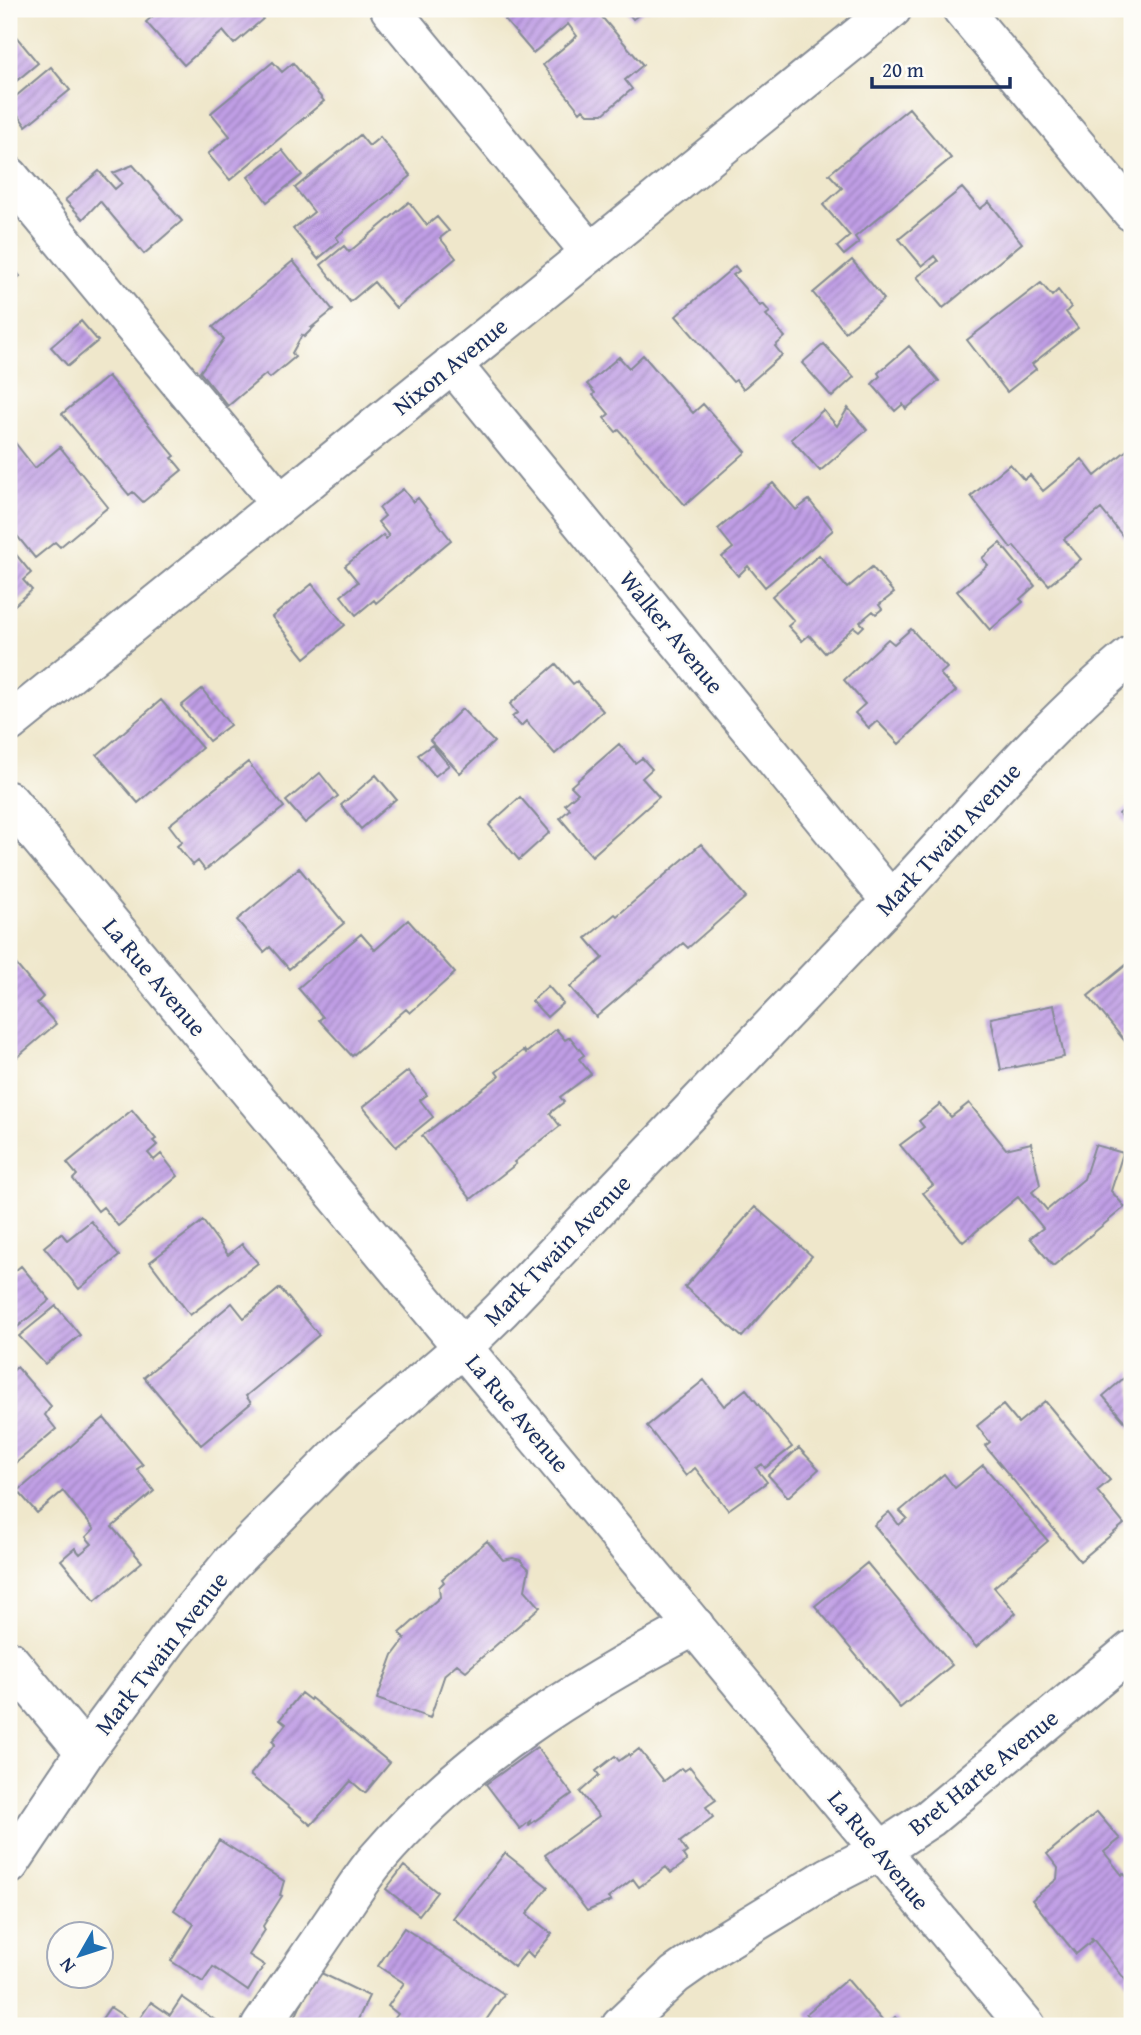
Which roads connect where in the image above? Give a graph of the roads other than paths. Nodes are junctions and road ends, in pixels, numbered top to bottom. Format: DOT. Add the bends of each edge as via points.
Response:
graph roads {
  1 [pos="390,9"];
  2 [pos="962,9"];
  3 [pos="888,10"];
  4 [pos="9,176"];
  5 [pos="1132,212"];
  6 [pos="590,252"];
  7 [pos="452,364"];
  8 [pos="280,503"];
  9 [pos="1132,655"];
  10 [pos="9,723"];
  11 [pos="9,801"];
  12 [pos="891,901"];
  13 [pos="463,1347"];
  14 [pos="695,1626"];
  15 [pos="1132,1650"];
  16 [pos="9,1660"];
  17 [pos="85,1752"];
  18 [pos="880,1851"];
  19 [pos="9,1865"];
  20 [pos="261,2026"];
  21 [pos="621,2026"];
  22 [pos="1026,2026"];
  1 -- 6 [label="street"];
  2 -- 5 [label="street"];
  3 -- 6 [label="street, Nixon Avenue"];
  4 -- 8 [label="street"];
  6 -- 7 [label="street, Nixon Avenue"];
  7 -- 8 [label="street, Nixon Avenue"];
  7 -- 12 [label="street, Walker Avenue"];
  8 -- 10 [label="street, Nixon Avenue"];
  9 -- 12 [label="street, Mark Twain Avenue" via="1066,715"];
  11 -- 13 [label="street, La Rue Avenue"];
  12 -- 13 [label="street, Mark Twain Avenue"];
  13 -- 14 [label="street, La Rue Avenue"];
  13 -- 17 [label="street, Mark Twain Avenue" via="345,1448 231,1563"];
  14 -- 18 [label="street, La Rue Avenue"];
  14 -- 20 [label="street" via="573,1694 433,1799 373,1863"];
  15 -- 18 [label="street, Bret Harte Avenue" via="930,1818"];
  16 -- 17 [label="street"];
  17 -- 19 [label="street, Mark Twain Avenue"];
  18 -- 21 [label="street, Bret Harte Avenue" via="716,1946 675,1975"];
  18 -- 22 [label="street, La Rue Avenue"];
}
